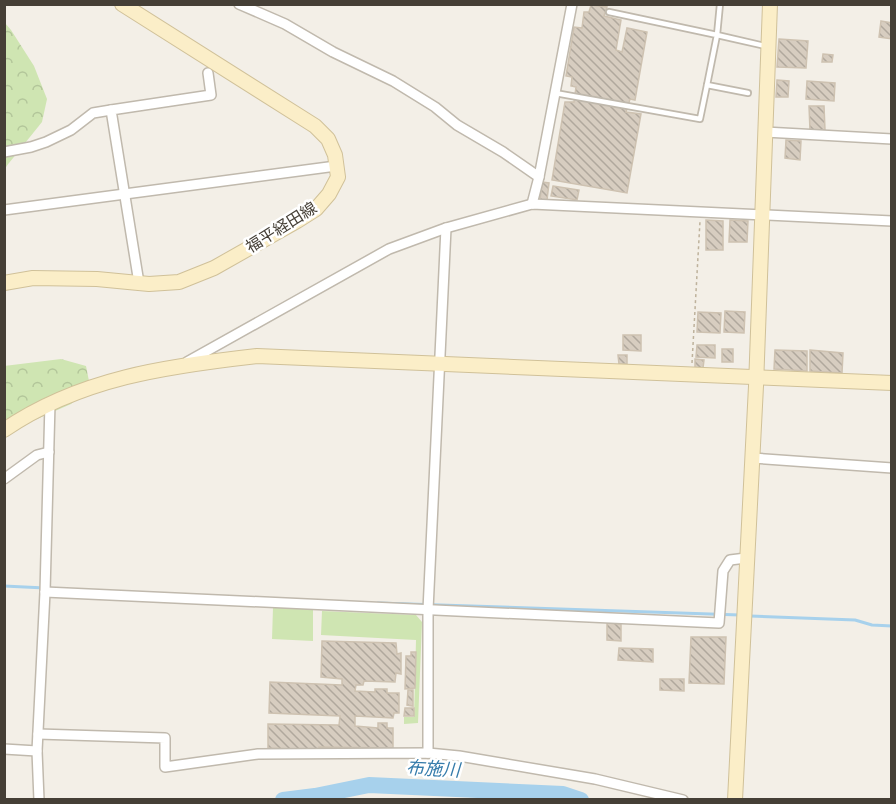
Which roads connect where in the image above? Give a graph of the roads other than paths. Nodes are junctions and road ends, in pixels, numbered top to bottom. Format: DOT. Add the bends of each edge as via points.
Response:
graph roads {
  1 [pos="122,4"];
  2 [pos="239,4"];
  3 [pos="572,4"];
  4 [pos="720,4"];
  5 [pos="770,4"];
  6 [pos="609,12"];
  7 [pos="717,35"];
  8 [pos="768,46"];
  9 [pos="208,73"];
  10 [pos="706,85"];
  11 [pos="555,93"];
  12 [pos="748,93"];
  13 [pos="111,110"];
  14 [pos="765,132"];
  15 [pos="891,139"];
  16 [pos="4,152"];
  17 [pos="336,165"];
  18 [pos="539,177"];
  19 [pos="125,193"];
  20 [pos="531,204"];
  21 [pos="4,210"];
  22 [pos="762,214"];
  23 [pos="891,221"];
  24 [pos="446,228"];
  25 [pos="5,279"];
  26 [pos="139,283"];
  27 [pos="439,363"];
  28 [pos="183,364"];
  29 [pos="756,377"];
  30 [pos="891,383"];
  31 [pos="50,403"];
  32 [pos="4,430"];
  33 [pos="49,452"];
  34 [pos="752,458"];
  35 [pos="891,468"];
  36 [pos="4,479"];
  37 [pos="746,558"];
  38 [pos="45,592"];
  39 [pos="428,610"];
  40 [pos="38,734"];
  41 [pos="4,749"];
  42 [pos="37,751"];
  43 [pos="428,753"];
  44 [pos="39,800"];
  45 [pos="682,800"];
  46 [pos="735,800"];
  1 -- 17 [label="street" via="315,126 328,140"];
  2 -- 18 [label="street" via="393,81"];
  3 -- 11 [label="street"];
  4 -- 7 [label="lane"];
  5 -- 8 [label="street"];
  6 -- 7 [label="lane"];
  7 -- 8 [label="lane"];
  7 -- 10 [label="lane"];
  8 -- 14 [label="street"];
  9 -- 13 [label="street" via="211,95"];
  10 -- 11 [label="lane" via="700,119"];
  10 -- 12 [label="lane"];
  11 -- 18 [label="street"];
  13 -- 16 [label="street" via="93,113 46,142"];
  13 -- 19 [label="street"];
  14 -- 15 [label="street"];
  14 -- 22 [label="street"];
  17 -- 19 [label="street"];
  17 -- 26 [label="street, 福平経田線" via="338,177 329,194 316,209 297,221 214,268 179,282"];
  18 -- 20 [label="street"];
  19 -- 21 [label="street"];
  19 -- 26 [label="street"];
  20 -- 22 [label="street"];
  20 -- 24 [label="street"];
  22 -- 23 [label="street"];
  22 -- 29 [label="street"];
  24 -- 27 [label="street"];
  24 -- 28 [label="street" via="389,249"];
  25 -- 26 [label="street, 福平経田線"];
  27 -- 28 [label="street" via="257,356"];
  27 -- 29 [label="street"];
  27 -- 39 [label="street"];
  28 -- 31 [label="street" via="80,390"];
  29 -- 30 [label="street"];
  29 -- 34 [label="street"];
  31 -- 32 [label="street"];
  31 -- 33 [label="street"];
  33 -- 36 [label="street" via="37,455"];
  33 -- 38 [label="street"];
  34 -- 35 [label="street"];
  34 -- 37 [label="street"];
  37 -- 39 [label="street" via="730,560 723,571 719,623"];
  37 -- 46 [label="street"];
  38 -- 39 [label="street"];
  38 -- 40 [label="street"];
  39 -- 43 [label="street"];
  40 -- 42 [label="street"];
  40 -- 43 [label="street" via="165,738 165,767 258,754"];
  41 -- 42 [label="street"];
  42 -- 44 [label="street"];
  43 -- 45 [label="street" via="596,779"];
}
